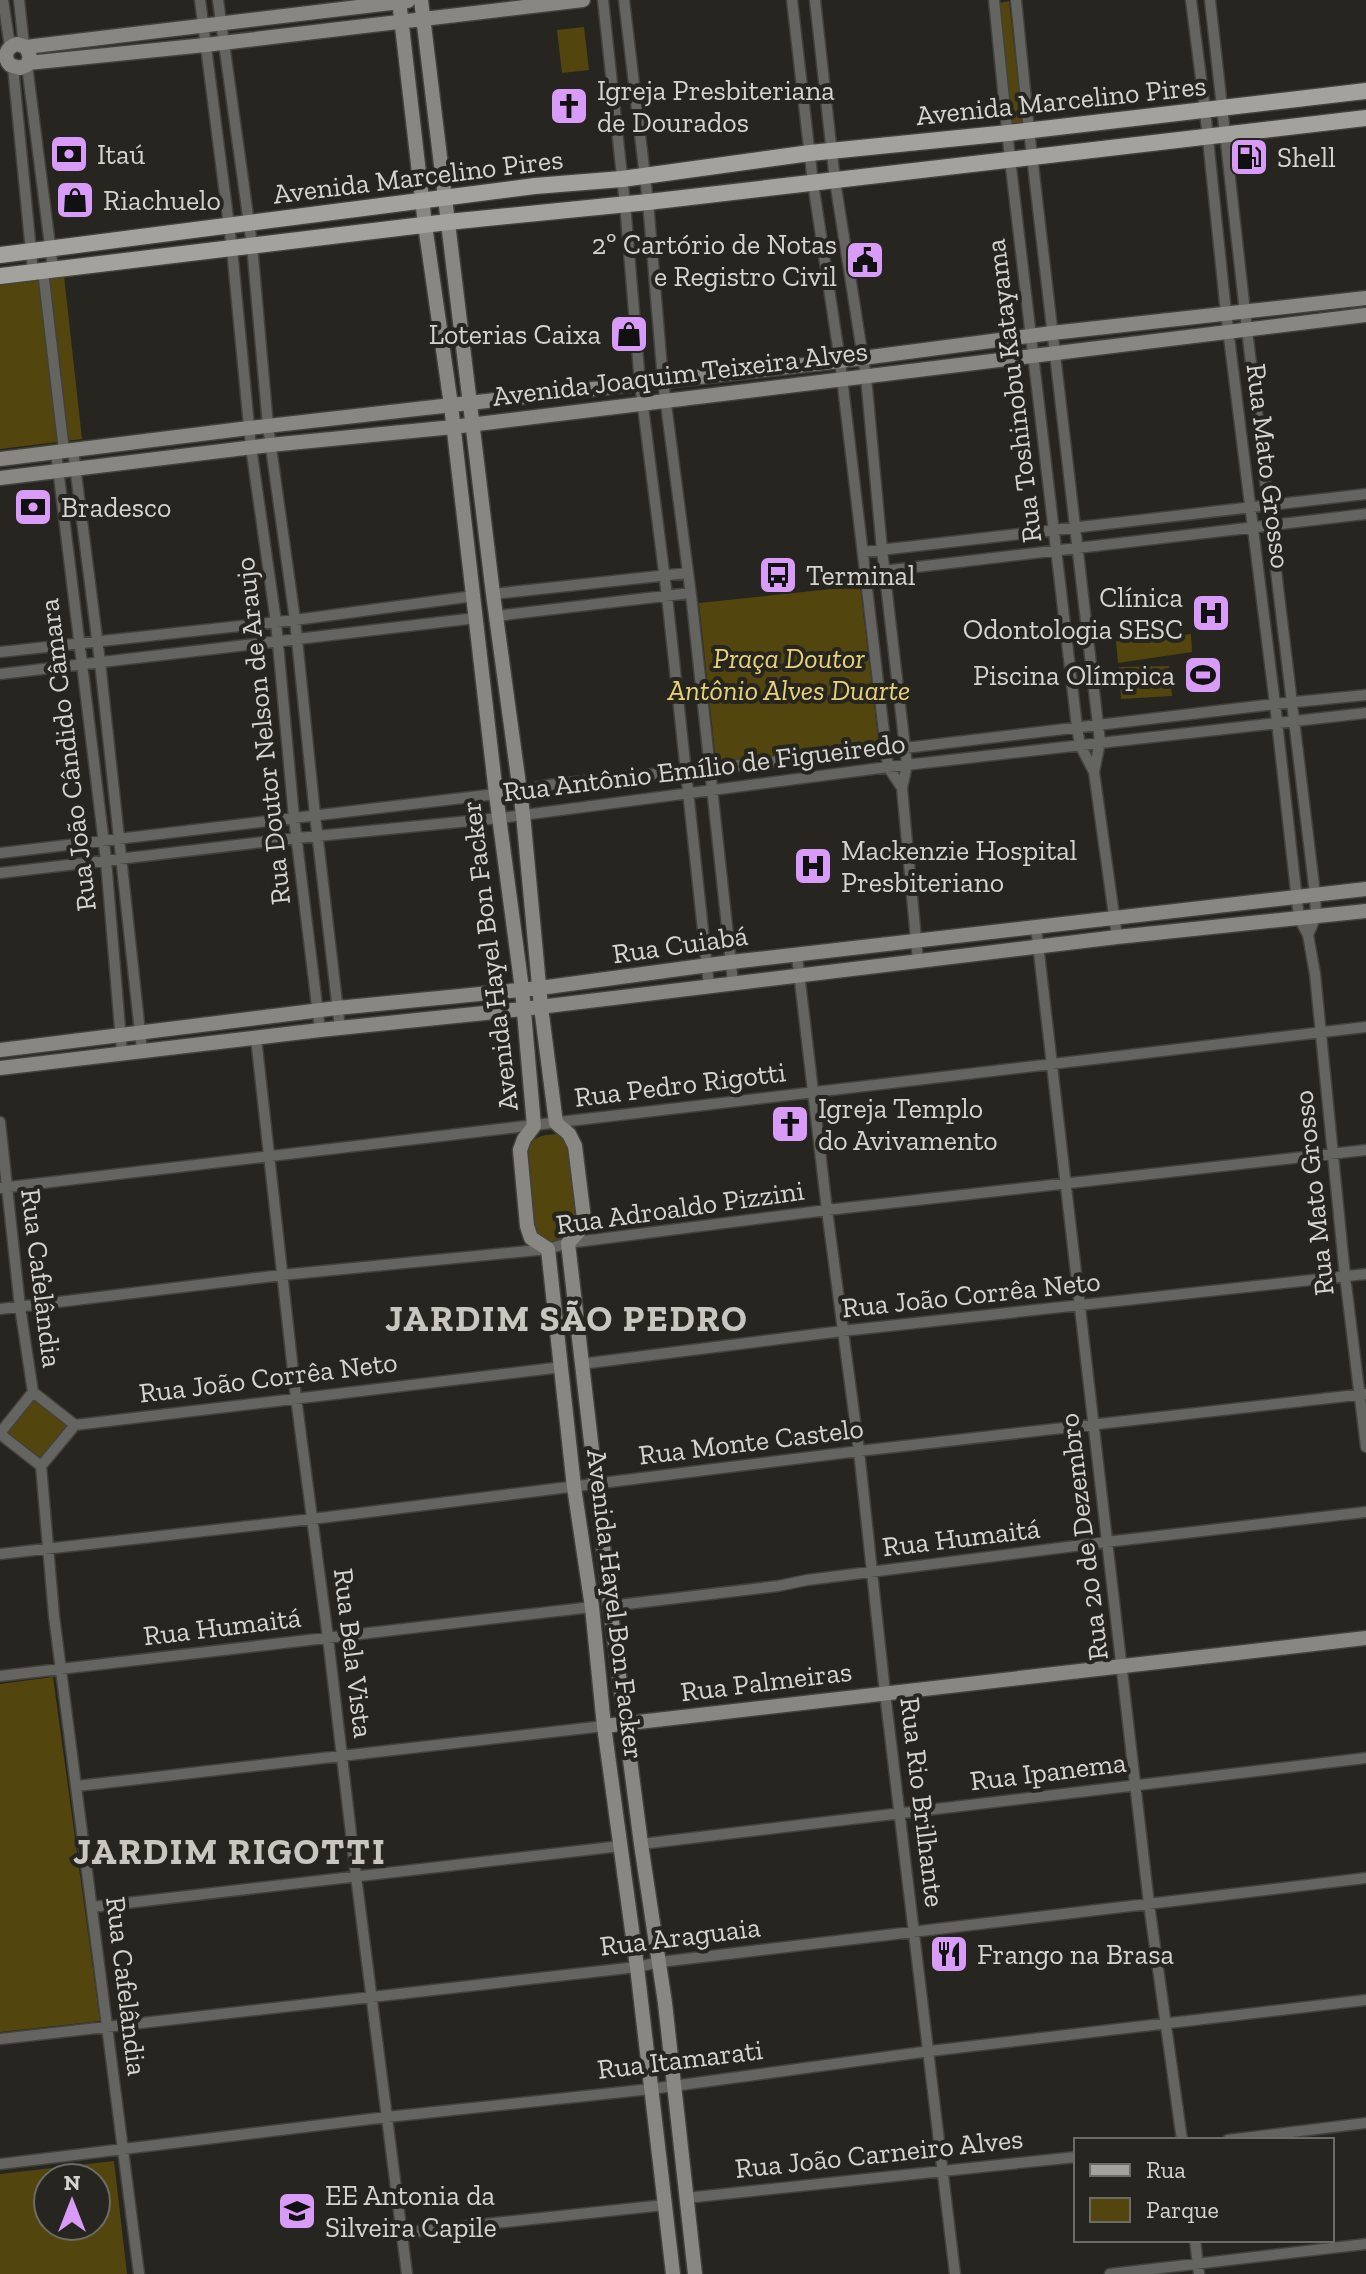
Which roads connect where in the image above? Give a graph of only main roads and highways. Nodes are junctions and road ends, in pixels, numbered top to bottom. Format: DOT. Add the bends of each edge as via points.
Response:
graph roads {
  1 [pos="418,0"];
  2 [pos="583,0"];
  3 [pos="399,1"];
  4 [pos="423,18"];
  5 [pos="401,21"];
  6 [pos="14,57"];
  7 [pos="1366,91"];
  8 [pos="1366,118"];
  9 [pos="444,198"];
  10 [pos="423,200"];
  11 [pos="448,222"];
  12 [pos="425,225"];
  13 [pos="0,255"];
  14 [pos="0,276"];
  15 [pos="1366,298"];
  16 [pos="1366,315"];
  17 [pos="471,403"];
  18 [pos="451,405"];
  19 [pos="472,424"];
  20 [pos="453,427"];
  21 [pos="0,459"];
  22 [pos="0,478"];
  23 [pos="1366,889"];
  24 [pos="1366,911"];
  25 [pos="659,973"];
  26 [pos="540,988"];
  27 [pos="522,989"];
  28 [pos="661,993"];
  29 [pos="541,1007"];
  30 [pos="523,1009"];
  31 [pos="0,1050"];
  32 [pos="0,1068"];
  33 [pos="1366,1638"];
  34 [pos="625,1724"];
  35 [pos="604,1726"];
  36 [pos="673,2274"];
  37 [pos="695,2274"];
  1 -- 3 [label="main road"];
  1 -- 4 [label="main road, Avenida Hayel Bon Facker"];
  2 -- 4 [label="main road"];
  3 -- 5 [label="main road, Avenida Hayel Bon Facker"];
  3 -- 6 [label="main road" via="220,22"];
  4 -- 5 [label="main road"];
  4 -- 9 [label="main road, Avenida Hayel Bon Facker"];
  5 -- 6 [label="main road" via="205,45"];
  5 -- 10 [label="main road, Avenida Hayel Bon Facker"];
  7 -- 9 [label="main road, Avenida Marcelino Pires"];
  8 -- 11 [label="main road, Avenida Marcelino Pires"];
  9 -- 10 [label="main road, Avenida Marcelino Pires"];
  9 -- 11 [label="main road, Avenida Hayel Bon Facker"];
  10 -- 12 [label="main road, Avenida Hayel Bon Facker"];
  10 -- 13 [label="main road, Avenida Marcelino Pires"];
  11 -- 12 [label="main road, Avenida Marcelino Pires"];
  11 -- 17 [label="main road, Avenida Hayel Bon Facker"];
  12 -- 14 [label="main road, Avenida Marcelino Pires"];
  12 -- 18 [label="main road, Avenida Hayel Bon Facker"];
  15 -- 17 [label="main road, Avenida Joaquim Teixeira Alves"];
  16 -- 19 [label="main road, Avenida Joaquim Teixeira Alves"];
  17 -- 18 [label="main road, Avenida Joaquim Teixeira Alves"];
  17 -- 19 [label="main road, Avenida Hayel Bon Facker"];
  18 -- 20 [label="main road, Avenida Hayel Bon Facker"];
  18 -- 21 [label="main road, Avenida Joaquim Teixeira Alves"];
  19 -- 20 [label="main road, Avenida Joaquim Teixeira Alves"];
  19 -- 26 [label="main road, Avenida Hayel Bon Facker"];
  20 -- 22 [label="main road, Avenida Joaquim Teixeira Alves"];
  20 -- 27 [label="main road, Avenida Hayel Bon Facker"];
  23 -- 25 [label="main road, Rua Cuiabá"];
  24 -- 28 [label="main road, Rua Cuiabá"];
  25 -- 26 [label="main road, Rua Cuiabá"];
  25 -- 28 [label="main road"];
  26 -- 27 [label="main road, Rua Cuiabá"];
  26 -- 29 [label="main road, Avenida Hayel Bon Facker"];
  27 -- 30 [label="main road, Avenida Hayel Bon Facker"];
  27 -- 31 [label="main road, Rua Cuiabá"];
  28 -- 29 [label="main road, Rua Cuiabá"];
  29 -- 30 [label="main road, Rua Cuiabá"];
  29 -- 34 [label="main road, Avenida Hayel Bon Facker" via="556,1123 575,1146 584,1219 568,1243"];
  30 -- 32 [label="main road, Rua Cuiabá"];
  30 -- 35 [label="main road, Avenida Hayel Bon Facker" via="534,1126 520,1150 527,1226 531,1238 548,1249"];
  33 -- 34 [label="main road, Rua Palmeiras"];
  34 -- 35 [label="main road, Rua Palmeiras"];
  34 -- 37 [label="main road, Avenida Hayel Bon Facker" via="660,1962"];
  35 -- 36 [label="main road, Avenida Hayel Bon Facker"];
}
